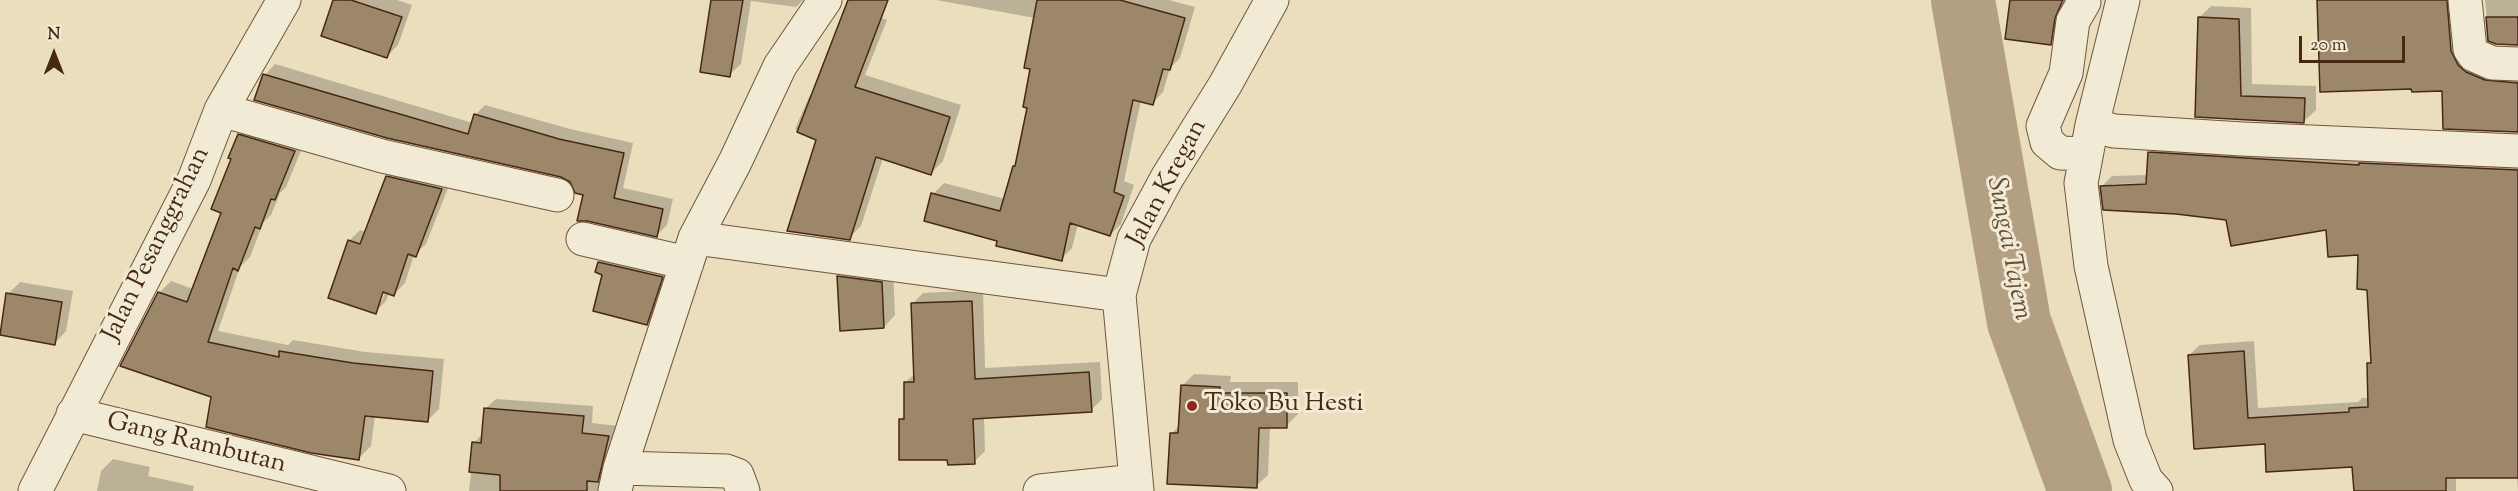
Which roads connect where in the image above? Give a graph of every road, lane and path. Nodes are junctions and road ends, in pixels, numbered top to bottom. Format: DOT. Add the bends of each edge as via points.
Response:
graph roads {
  1 [pos="284,0"];
  2 [pos="825,0"];
  3 [pos="2123,0"];
  4 [pos="2465,0"];
  5 [pos="1263,1"];
  6 [pos="2084,2"];
  7 [pos="2518,64"];
  8 [pos="221,111"];
  9 [pos="2089,140"];
  10 [pos="2518,152"];
  11 [pos="557,195"];
  12 [pos="583,239"];
  13 [pos="691,250"];
  14 [pos="1119,295"];
  15 [pos="73,414"];
  16 [pos="618,479"];
  17 [pos="1137,486"];
  18 [pos="2151,490"];
  19 [pos="34,491"];
  20 [pos="389,491"];
  21 [pos="743,491"];
  22 [pos="1040,491"];
  1 -- 8 [label="street, Jalan Pesanggrahan"];
  2 -- 13 [label="street" via="780,66"];
  3 -- 9 [label="street"];
  4 -- 7 [label="street" via="2474,55 2492,63"];
  5 -- 14 [label="street, Jalan Kregan" via="1225,85 1134,239"];
  6 -- 9 [label="street" via="2073,21 2066,73 2043,126 2048,142 2060,153"];
  8 -- 11 [label="street" via="399,161"];
  8 -- 15 [label="street, Jalan Pesanggrahan" via="194,180"];
  9 -- 10 [label="street" via="2114,130"];
  9 -- 18 [label="street" via="2081,183 2091,266 2130,440"];
  12 -- 13 [label="street"];
  13 -- 14 [label="street"];
  13 -- 16 [label="street"];
  14 -- 17 [label="street, Jalan Kregan"];
  15 -- 19 [label="street, Jalan Pesanggrahan"];
  15 -- 20 [label="street, Gang Rambutan"];
  16 -- 21 [label="street" via="726,471 737,475"];
  17 -- 22 [label="street"];
}
